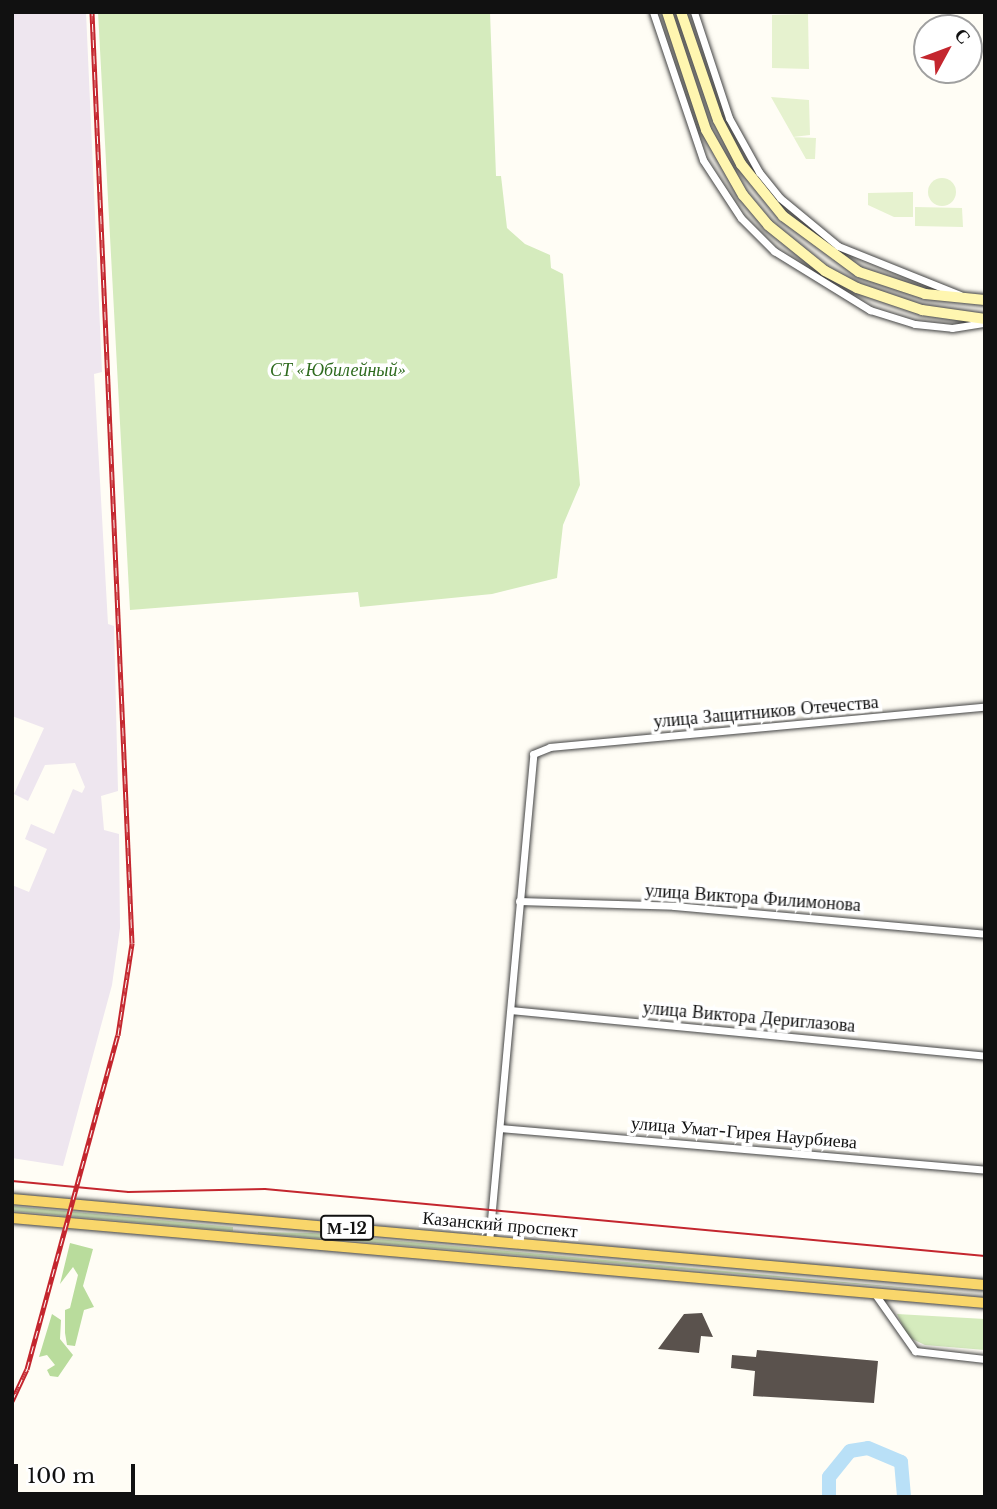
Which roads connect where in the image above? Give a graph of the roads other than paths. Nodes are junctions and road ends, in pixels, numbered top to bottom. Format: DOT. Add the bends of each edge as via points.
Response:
graph roads {
  1 [pos="653,12"];
  2 [pos="667,12"];
  3 [pos="681,12"];
  4 [pos="694,12"];
  5 [pos="973,300"];
  6 [pos="985,300"];
  7 [pos="985,321"];
  8 [pos="985,707"];
  9 [pos="519,901"];
  10 [pos="985,934"];
  11 [pos="511,1010"];
  12 [pos="985,1056"];
  13 [pos="500,1128"];
  14 [pos="985,1170"];
  15 [pos="12,1199"];
  16 [pos="12,1218"];
  17 [pos="270,1221"];
  18 [pos="262,1241"];
  19 [pos="489,1242"];
  20 [pos="985,1285"];
  21 [pos="875,1294"];
  22 [pos="985,1303"];
  23 [pos="985,1359"];
  1 -- 7 [label="street" via="703,160 741,218 774,251 870,310 940,327"];
  2 -- 7 [label="main road" via="706,130 743,195 768,225 825,271 857,288 922,310"];
  3 -- 5 [label="main road" via="718,120 741,164 782,216 859,272 925,294"];
  4 -- 5 [label="street" via="729,118 759,173 780,198 838,246"];
  5 -- 6 [label="main road"];
  8 -- 9 [label="street, улица Защитников Отечества" via="550,747 530,760"];
  9 -- 10 [label="street, улица Виктора Филимонова" via="674,906"];
  9 -- 11 [label="street"];
  11 -- 12 [label="street, улица Виктора Дериглазова"];
  11 -- 13 [label="street"];
  13 -- 14 [label="street, улица Умат-Гирея Наурбиева"];
  13 -- 19 [label="street"];
  15 -- 17 [label="main road, Казанский проспект / М-12"];
  16 -- 18 [label="main road, Казанский проспект / М-12"];
  17 -- 18 [label="main road" via="256,1231"];
  17 -- 19 [label="main road, Казанский проспект / М-12"];
  18 -- 21 [label="main road, Казанский проспект / М-12"];
  19 -- 20 [label="main road, Казанский проспект / М-12"];
  21 -- 22 [label="main road, Казанский проспект / М-12"];
  21 -- 23 [label="street" via="915,1351"];
}
